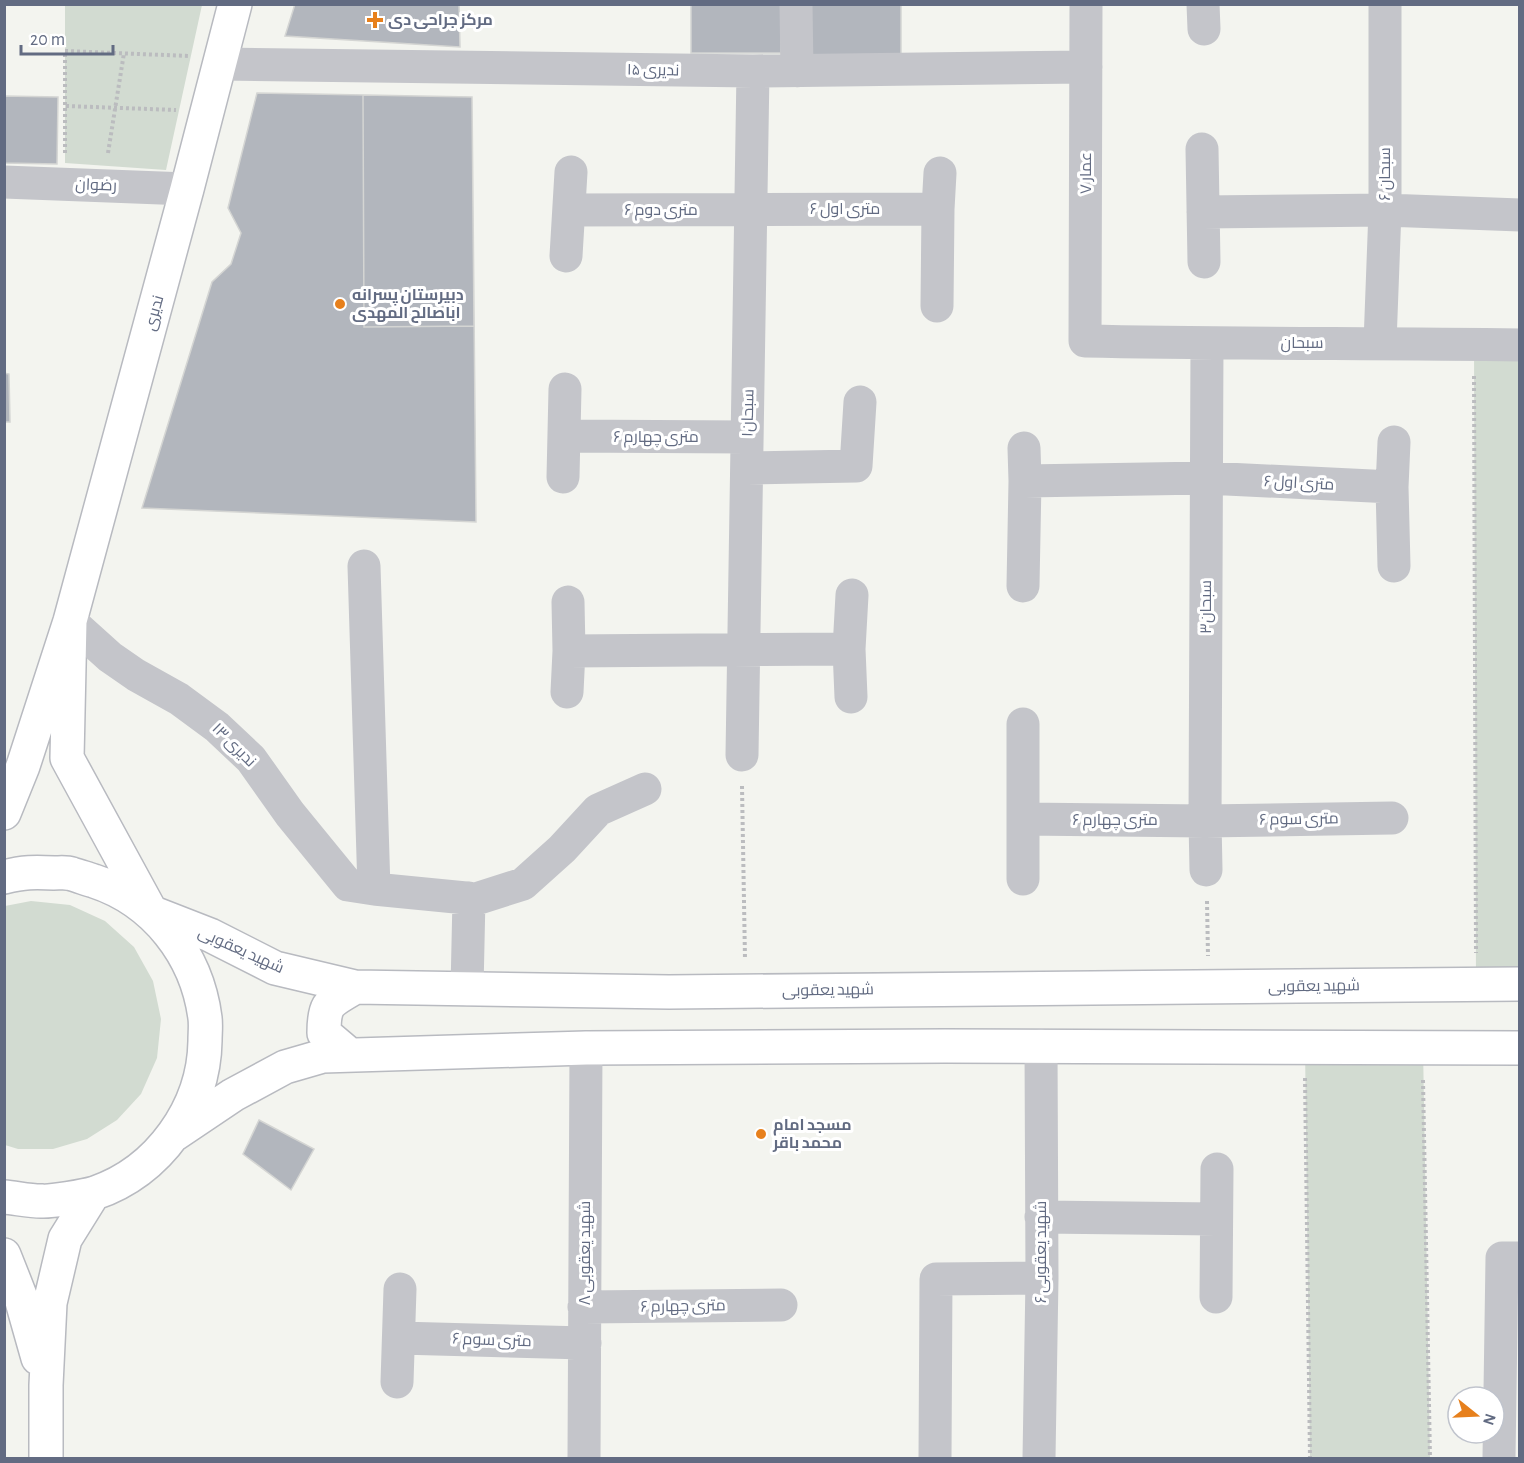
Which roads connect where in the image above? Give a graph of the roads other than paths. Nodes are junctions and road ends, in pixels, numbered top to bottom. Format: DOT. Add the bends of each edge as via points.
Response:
graph roads {
  1 [pos="234,4"];
  2 [pos="796,4"];
  3 [pos="1086,4"];
  4 [pos="1385,4"];
  5 [pos="204,65"];
  6 [pos="1086,67"];
  7 [pos="753,71"];
  8 [pos="797,71"];
  9 [pos="1202,149"];
  10 [pos="571,172"];
  11 [pos="940,173"];
  12 [pos="4,182"];
  13 [pos="187,189"];
  14 [pos="752,209"];
  15 [pos="938,209"];
  16 [pos="569,210"];
  17 [pos="1385,210"];
  18 [pos="1203,212"];
  19 [pos="1520,215"];
  20 [pos="566,256"];
  21 [pos="1204,262"];
  22 [pos="937,306"];
  23 [pos="1085,340"];
  24 [pos="1380,343"];
  25 [pos="1207,344"];
  26 [pos="1520,345"];
  27 [pos="565,389"];
  28 [pos="860,402"];
  29 [pos="564,436"];
  30 [pos="1394,442"];
  31 [pos="1024,448"];
  32 [pos="747,452"];
  33 [pos="563,477"];
  34 [pos="1206,478"];
  35 [pos="1025,481"];
  36 [pos="1392,487"];
  37 [pos="364,566"];
  38 [pos="1394,566"];
  39 [pos="1023,586"];
  40 [pos="852,595"];
  41 [pos="568,602"];
  42 [pos="70,621"];
  43 [pos="849,649"];
  44 [pos="744,650"];
  45 [pos="569,651"];
  46 [pos="567,692"];
  47 [pos="851,697"];
  48 [pos="1023,724"];
  49 [pos="742,755"];
  50 [pos="645,789"];
  51 [pos="4,813"];
  52 [pos="1392,818"];
  53 [pos="1024,819"];
  54 [pos="1205,821"];
  55 [pos="1206,870"];
  56 [pos="4,877"];
  57 [pos="1023,879"];
  58 [pos="374,890"];
  59 [pos="469,898"];
  60 [pos="151,912"];
  61 [pos="1520,984"];
  62 [pos="356,987"];
  63 [pos="466,989"];
  64 [pos="1041,1046"];
  65 [pos="1520,1047"];
  66 [pos="586,1048"];
  67 [pos="350,1055"];
  68 [pos="174,1134"];
  69 [pos="1217,1169"];
  70 [pos="93,1194"];
  71 [pos="4,1197"];
  72 [pos="1041,1217"];
  73 [pos="1216,1219"];
  74 [pos="4,1255"];
  75 [pos="1510,1258"];
  76 [pos="1042,1278"];
  77 [pos="400,1289"];
  78 [pos="1216,1297"];
  79 [pos="781,1305"];
  80 [pos="584,1307"];
  81 [pos="399,1338"];
  82 [pos="585,1343"];
  83 [pos="397,1382"];
  84 [pos="46,1385"];
  85 [pos="46,1458"];
  86 [pos="584,1458"];
  87 [pos="935,1458"];
  88 [pos="1039,1458"];
  89 [pos="1499,1458"];
  1 -- 5 [label="street, ندیری"];
  2 -- 8 [label="street"];
  3 -- 6 [label="street, عمار ۷"];
  4 -- 17 [label="street, سبحان ۶"];
  5 -- 7 [label="street, ندیری ۱۵"];
  5 -- 13 [label="street, ندیری"];
  6 -- 8 [label="street, ندیری ۱۵"];
  6 -- 23 [label="street, عمار ۷"];
  7 -- 8 [label="street, ندیری ۱۵"];
  7 -- 14 [label="street, سبحان۱"];
  9 -- 18 [label="street"];
  10 -- 16 [label="street"];
  11 -- 15 [label="street"];
  12 -- 13 [label="street, رضوان"];
  13 -- 42 [label="street, ندیری"];
  14 -- 15 [label="street, ۶ متری اول"];
  14 -- 16 [label="street, ۶ متری دوم"];
  14 -- 32 [label="street, سبحان۱"];
  15 -- 22 [label="street"];
  16 -- 20 [label="street"];
  17 -- 18 [label="street"];
  17 -- 19 [label="street"];
  17 -- 24 [label="street, سبحان ۶"];
  18 -- 21 [label="street"];
  23 -- 25 [label="street, سبحان"];
  24 -- 25 [label="street, سبحان"];
  24 -- 26 [label="street, سبحان"];
  25 -- 34 [label="street, سبحان۳"];
  27 -- 29 [label="street"];
  28 -- 32 [label="street" via="856,466"];
  29 -- 32 [label="street, ۶ متری چهارم"];
  29 -- 33 [label="street"];
  30 -- 36 [label="street"];
  31 -- 35 [label="street"];
  32 -- 44 [label="street, سبحان۱"];
  34 -- 35 [label="street"];
  34 -- 36 [label="street, ۶ متری اول"];
  34 -- 54 [label="street, سبحان۳"];
  35 -- 39 [label="street"];
  36 -- 38 [label="street"];
  37 -- 58 [label="street"];
  40 -- 43 [label="street"];
  41 -- 45 [label="street"];
  42 -- 51 [label="street" via="24,766"];
  42 -- 58 [label="street, ندیری ۱۳" via="110,657 217,727 251,759 348,885"];
  42 -- 60 [label="street" via="67,758"];
  43 -- 44 [label="street"];
  43 -- 47 [label="street"];
  44 -- 45 [label="street"];
  44 -- 49 [label="street, سبحان۱"];
  45 -- 46 [label="street"];
  48 -- 53 [label="street"];
  50 -- 59 [label="street, ندیری ۱۳" via="598,810 523,884"];
  52 -- 54 [label="street, ۶ متری سوم"];
  53 -- 54 [label="street, ۶ متری چهارم"];
  53 -- 57 [label="street"];
  54 -- 55 [label="street, سبحان۳"];
  56 -- 60 [label="street" via="25,872 70,873 114,887"];
  58 -- 59 [label="street, ندیری ۱۳"];
  59 -- 63 [label="street"];
  60 -- 62 [label="street, شهید یعقوبی" via="210,935 275,968"];
  60 -- 68 [label="street" via="178,943 196,979 206,1019 200,1079 194,1099"];
  61 -- 63 [label="street, شهید یعقوبی" via="669,992"];
  62 -- 63 [label="street, شهید یعقوبی"];
  62 -- 67 [label="street" via="328,1004 324,1017 324,1033"];
  64 -- 65 [label="street"];
  64 -- 66 [label="street"];
  64 -- 72 [label="street, شهید یعقوبی ۶"];
  66 -- 67 [label="street"];
  66 -- 80 [label="street, شهید یعقوبی ۸"];
  67 -- 68 [label="street" via="323,1056 285,1067"];
  68 -- 70 [label="street" via="138,1170"];
  69 -- 73 [label="street"];
  70 -- 71 [label="street" via="43,1202"];
  70 -- 84 [label="street" via="65,1239 50,1303"];
  72 -- 73 [label="street"];
  72 -- 76 [label="street, شهید یعقوبی ۶"];
  73 -- 78 [label="street"];
  74 -- 84 [label="street"];
  75 -- 89 [label="street"];
  76 -- 87 [label="street" via="936,1280"];
  76 -- 88 [label="street, شهید یعقوبی ۶"];
  77 -- 81 [label="street"];
  79 -- 80 [label="street, ۶ متری چهارم"];
  80 -- 82 [label="street, شهید یعقوبی ۸"];
  81 -- 82 [label="street, ۶ متری سوم"];
  81 -- 83 [label="street"];
  82 -- 86 [label="street, شهید یعقوبی ۸"];
  84 -- 85 [label="street"];
}
